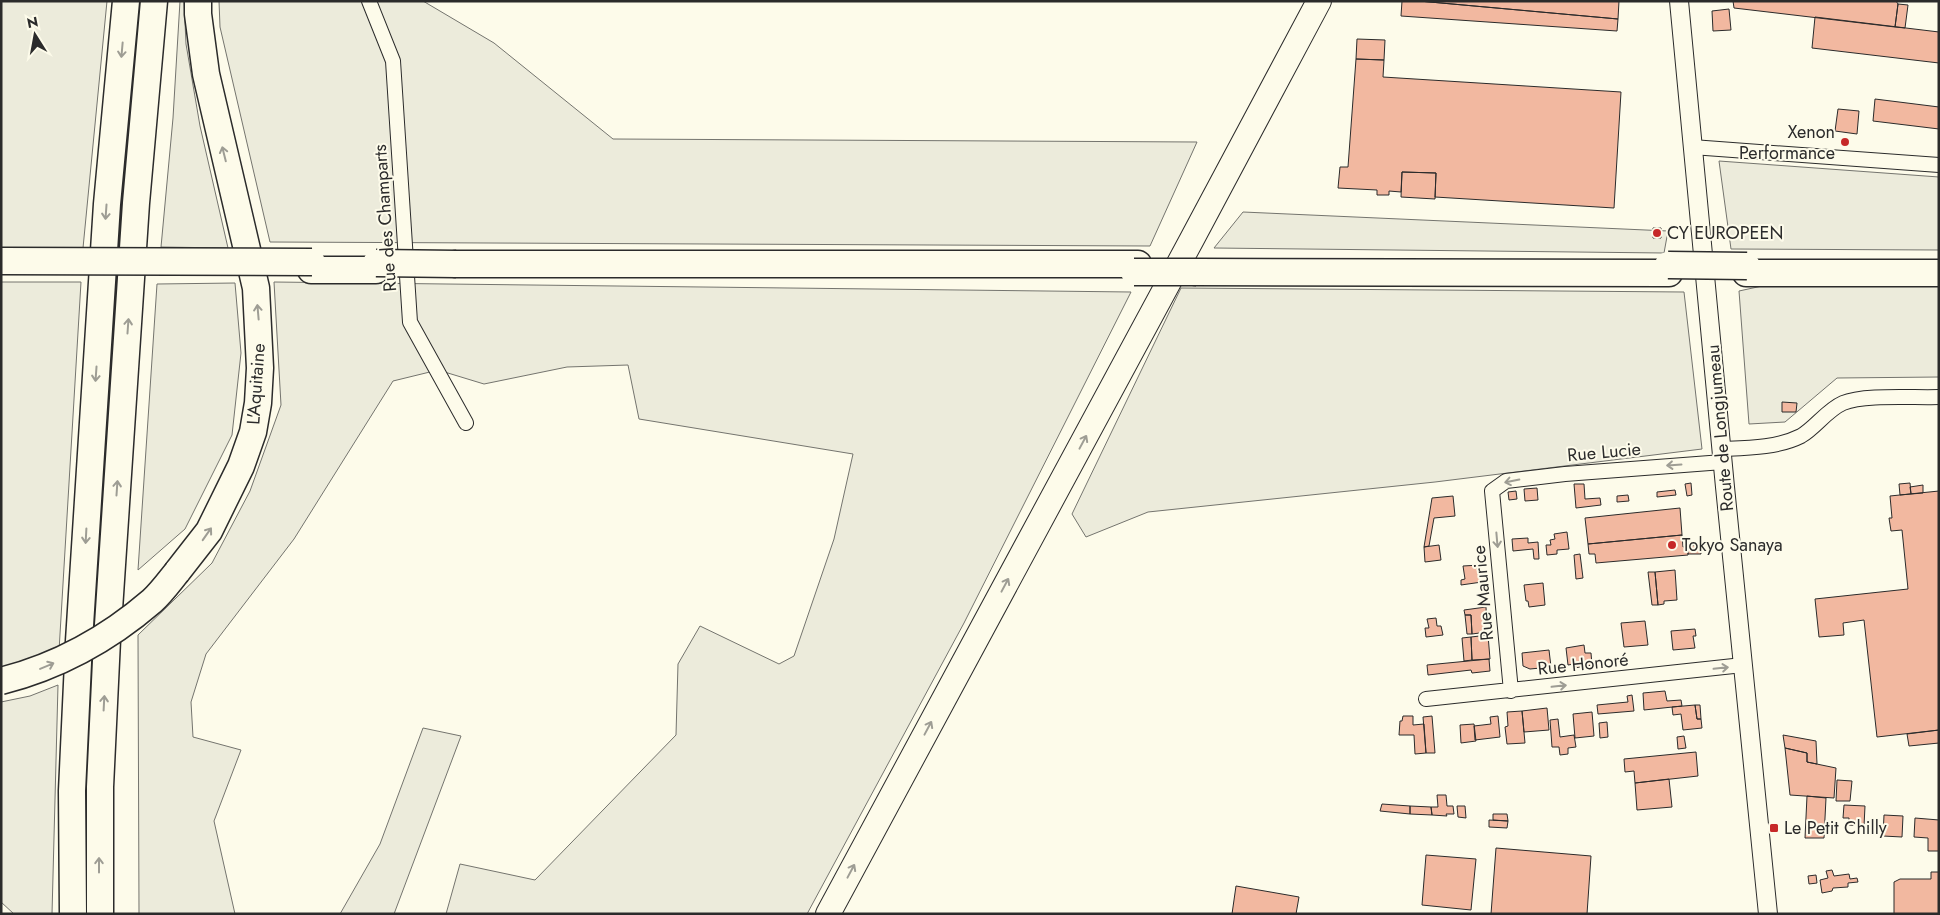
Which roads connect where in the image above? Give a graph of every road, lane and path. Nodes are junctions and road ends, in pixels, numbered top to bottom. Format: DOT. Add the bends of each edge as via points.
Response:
graph roads {
  1 [pos="126,1"];
  2 [pos="154,1"];
  3 [pos="198,1"];
  4 [pos="369,1"];
  5 [pos="1319,1"];
  6 [pos="1679,1"];
  7 [pos="1692,147"];
  8 [pos="1939,165"];
  9 [pos="1,261"];
  10 [pos="312,266"];
  11 [pos="1939,266"];
  12 [pos="1,270"];
  13 [pos="1746,270"];
  14 [pos="1939,274"];
  15 [pos="1939,397"];
  16 [pos="466,423"];
  17 [pos="1722,455"];
  18 [pos="1492,491"];
  19 [pos="1743,665"];
  20 [pos="1,681"];
  21 [pos="1511,691"];
  22 [pos="1426,699"];
  23 [pos="73,914"];
  24 [pos="100,914"];
  25 [pos="828,914"];
  26 [pos="1768,914"];
  1 -- 23 [label="highway, one-way" via="107,204 80,632 72,791"];
  24 -- 2 [label="highway, one-way" via="100,788 107,640 136,203"];
  20 -- 3 [label="highway, L'Aquitaine, one-way, bridge" via="34,672 73,655 153,600 209,531 253,432 260,368 256,288 206,74"];
  4 -- 16 [label="street, Rue des Champarts" via="393,61 410,322"];
  25 -- 5 [label="highway, one-way"];
  6 -- 7 [label="street, Route de Longjumeau"];
  7 -- 8 [label="street"];
  7 -- 17 [label="street, Route de Longjumeau"];
  9 -- 10 [label="highway, bridge"];
  10 -- 12 [label="highway"];
  10 -- 13 [label="highway, bridge"];
  11 -- 13 [label="highway"];
  13 -- 14 [label="highway"];
  15 -- 17 [label="street, Rue Lucie" via="1858,399 1842,404 1801,435 1778,444"];
  17 -- 18 [label="street, Rue Lucie, one-way" via="1506,481"];
  17 -- 19 [label="street, Route de Longjumeau"];
  18 -- 21 [label="street, Rue Maurice, one-way"];
  21 -- 19 [label="street, Rue Honoré, one-way"];
  19 -- 26 [label="street, Route de Longjumeau"];
  21 -- 22 [label="street, Rue Honoré"];
}
